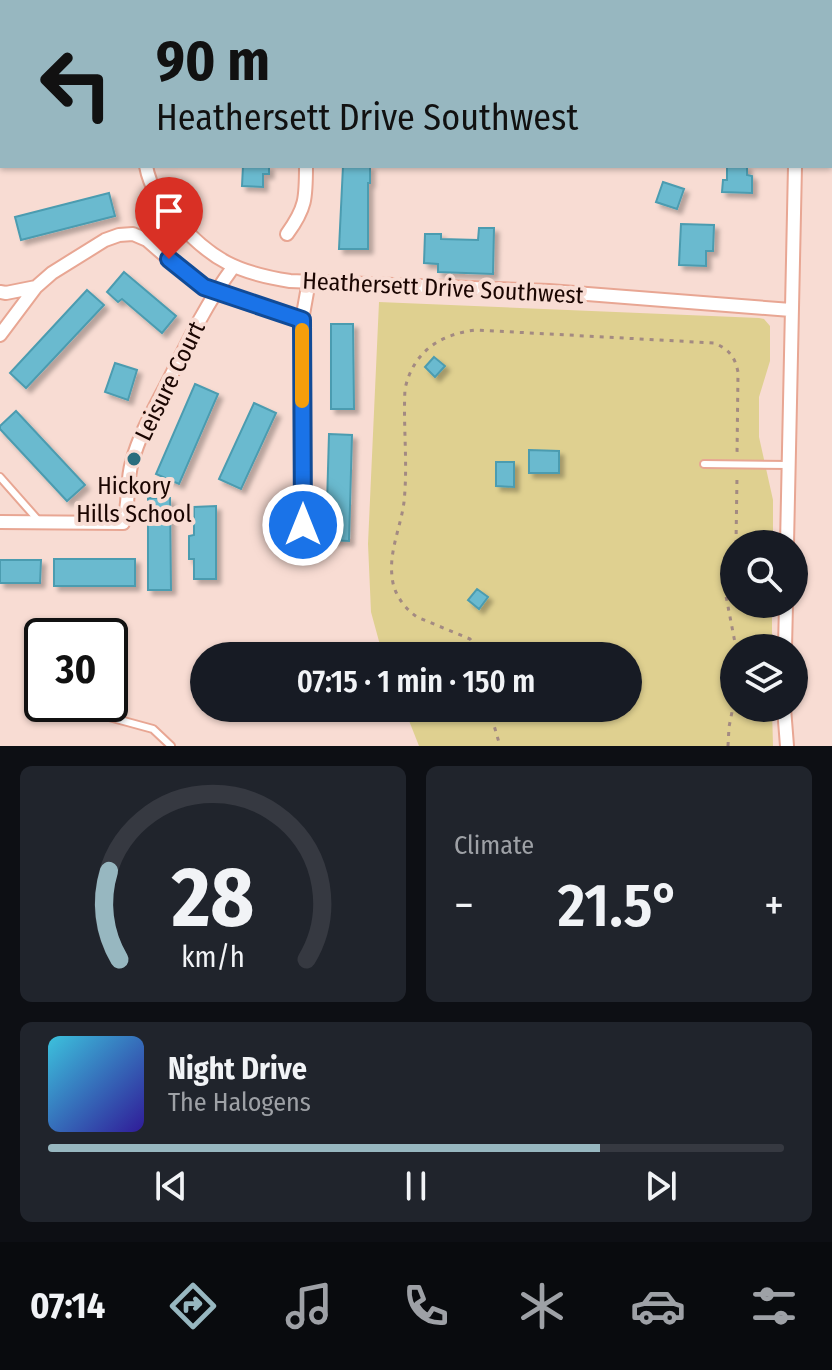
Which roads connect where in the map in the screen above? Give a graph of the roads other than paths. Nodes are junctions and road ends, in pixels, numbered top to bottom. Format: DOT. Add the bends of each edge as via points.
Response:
graph roads {
  1 [pos="146,168"];
  2 [pos="306,168"];
  3 [pos="795,168"];
  4 [pos="287,234"];
  5 [pos="234,266"];
  6 [pos="309,281"];
  7 [pos="36,287"];
  8 [pos="216,291"];
  9 [pos="0,292"];
  10 [pos="791,310"];
  11 [pos="302,320"];
  12 [pos="0,335"];
  13 [pos="704,464"];
  14 [pos="789,465"];
  15 [pos="0,477"];
  16 [pos="0,522"];
  17 [pos="40,522"];
  18 [pos="303,525"];
  19 [pos="787,530"];
  20 [pos="127,722"];
  21 [pos="785,722"];
  22 [pos="171,746"];
  23 [pos="787,746"];
  1 -- 5 [label="street, Heathersett Drive Southwest" via="168,211 196,242"];
  2 -- 4 [label="street" via="306,201"];
  3 -- 10 [label="street"];
  5 -- 6 [label="street, Heathersett Drive Southwest" via="265,277"];
  5 -- 8 [label="street, Leisure Court"];
  6 -- 10 [label="street, Heathersett Drive Southwest" via="549,291"];
  6 -- 11 [label="street"];
  7 -- 8 [label="street, Heathersett Drive Southwest" via="105,240 133,234"];
  7 -- 9 [label="street"];
  7 -- 12 [label="street"];
  8 -- 11 [label="street, Heathersett Drive Southwest"];
  8 -- 17 [label="street, Leisure Court" via="139,439 123,523"];
  10 -- 14 [label="street"];
  11 -- 18 [label="street"];
  13 -- 14 [label="lane"];
  14 -- 19 [label="street"];
  15 -- 17 [label="lane"];
  16 -- 17 [label="street, Leisure Court"];
  20 -- 22 [label="lane" via="153,729"];
  21 -- 23 [label="street"];
}
